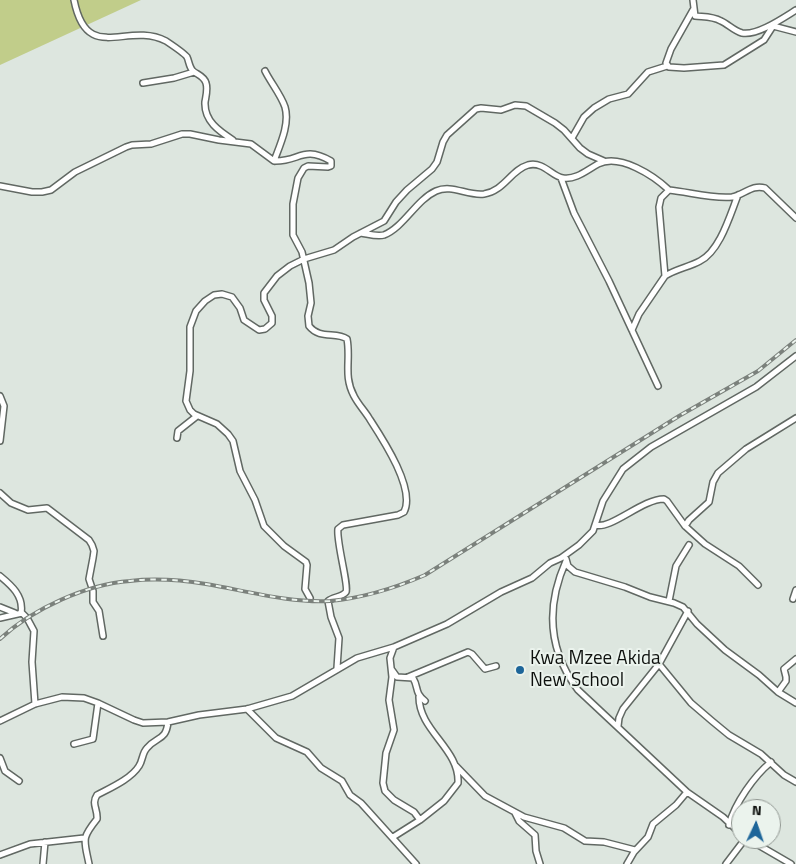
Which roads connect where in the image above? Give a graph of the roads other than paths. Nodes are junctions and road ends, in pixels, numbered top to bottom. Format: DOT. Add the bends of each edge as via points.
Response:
graph roads {
  1 [pos="74,0"];
  2 [pos="693,0"];
  3 [pos="693,10"];
  4 [pos="796,10"];
  5 [pos="774,24"];
  6 [pos="796,32"];
  7 [pos="667,66"];
  8 [pos="265,71"];
  9 [pos="194,72"];
  10 [pos="143,83"];
  11 [pos="572,138"];
  12 [pos="236,142"];
  13 [pos="274,161"];
  14 [pos="604,161"];
  15 [pos="561,178"];
  16 [pos="0,186"];
  17 [pos="669,190"];
  18 [pos="738,195"];
  19 [pos="796,218"];
  20 [pos="361,233"];
  21 [pos="304,259"];
  22 [pos="665,276"];
  23 [pos="632,330"];
  24 [pos="796,356"];
  25 [pos="658,386"];
  26 [pos="0,396"];
  27 [pos="197,416"];
  28 [pos="796,418"];
  29 [pos="177,438"];
  30 [pos="0,441"];
  31 [pos="0,493"];
  32 [pos="595,525"];
  33 [pos="685,526"];
  34 [pos="689,545"];
  35 [pos="567,554"];
  36 [pos="566,561"];
  37 [pos="0,576"];
  38 [pos="758,585"];
  39 [pos="796,590"];
  40 [pos="310,598"];
  41 [pos="793,599"];
  42 [pos="669,601"];
  43 [pos="0,607"];
  44 [pos="688,611"];
  45 [pos="18,613"];
  46 [pos="0,618"];
  47 [pos="102,636"];
  48 [pos="394,647"];
  49 [pos="796,659"];
  50 [pos="659,664"];
  51 [pos="496,666"];
  52 [pos="337,668"];
  53 [pos="391,670"];
  54 [pos="408,677"];
  55 [pos="778,692"];
  56 [pos="419,697"];
  57 [pos="425,701"];
  58 [pos="98,703"];
  59 [pos="796,703"];
  60 [pos="35,704"];
  61 [pos="247,709"];
  62 [pos="0,721"];
  63 [pos="168,722"];
  64 [pos="618,726"];
  65 [pos="74,744"];
  66 [pos="0,758"];
  67 [pos="771,762"];
  68 [pos="456,766"];
  69 [pos="20,781"];
  70 [pos="796,782"];
  71 [pos="687,792"];
  72 [pos="515,812"];
  73 [pos="420,820"];
  74 [pos="729,825"];
  75 [pos="393,837"];
  76 [pos="84,838"];
  77 [pos="45,842"];
  78 [pos="738,849"];
  79 [pos="764,849"];
  80 [pos="635,850"];
  81 [pos="0,855"];
  82 [pos="43,864"];
  83 [pos="89,864"];
  84 [pos="416,864"];
  85 [pos="540,864"];
  86 [pos="627,864"];
  87 [pos="726,864"];
  88 [pos="791,864"];
  1 -- 9 [label="street" via="80,22 88,31 104,38 137,35 165,41 186,54"];
  2 -- 3 [label="street"];
  3 -- 5 [label="street" via="696,16 712,17 742,33"];
  3 -- 7 [label="street" via="668,54"];
  4 -- 5 [label="street"];
  5 -- 6 [label="street"];
  5 -- 7 [label="street" via="764,40 724,65"];
  7 -- 11 [label="street" via="648,72 628,94 609,99 594,108 584,117"];
  8 -- 13 [label="street" via="286,116"];
  9 -- 10 [label="street"];
  9 -- 12 [label="street" via="206,83 208,119"];
  11 -- 14 [label="street" via="588,154"];
  11 -- 20 [label="street" via="556,123 520,104 501,110 476,110 447,135 432,169 407,190 384,221"];
  12 -- 13 [label="street" via="254,146"];
  12 -- 16 [label="street" via="182,134 161,142 126,147 75,172 51,190 32,192"];
  13 -- 21 [label="street" via="310,153 332,163 328,167 306,167 298,178 292,229"];
  14 -- 15 [label="street" via="578,175"];
  14 -- 17 [label="street" via="632,166 648,173"];
  15 -- 20 [label="street" via="531,164 491,193 468,194 443,188 429,194 384,235"];
  15 -- 23 [label="street" via="574,214"];
  17 -- 18 [label="street" via="723,197"];
  17 -- 22 [label="street" via="661,198 659,207"];
  18 -- 19 [label="street" via="754,187 765,188"];
  18 -- 22 [label="street" via="711,253 703,260"];
  20 -- 21 [label="street" via="334,250"];
  21 -- 27 [label="street" via="277,276 264,293 272,316 272,322 265,329 259,330 244,320 232,297 222,294 214,295 196,311 190,326 190,371 185,397 190,410"];
  21 -- 52 [label="street" via="311,303 309,326 320,334 347,339 347,375 354,396 386,445 405,491 404,512 342,525 338,529 347,587 344,593 328,601 339,638"];
  22 -- 23 [label="street"];
  23 -- 25 [label="street"];
  24 -- 32 [label="street" via="756,387 651,447 622,469 602,502"];
  26 -- 30 [label="street" via="4,406"];
  27 -- 29 [label="street" via="178,432"];
  27 -- 40 [label="street" via="220,426 233,440 240,471 264,526 306,562 305,589"];
  28 -- 33 [label="street" via="746,449 718,473 709,502"];
  31 -- 47 [label="street" via="10,502 28,510 47,508 89,540 94,551 89,579 93,602 99,611"];
  32 -- 33 [label="street" via="604,526 647,503 664,499"];
  32 -- 35 [label="street" via="589,535"];
  33 -- 38 [label="street" via="705,544 740,566"];
  34 -- 42 [label="street" via="676,566"];
  35 -- 36 [label="street"];
  35 -- 48 [label="street" via="532,578 447,624"];
  36 -- 42 [label="street" via="575,572"];
  36 -- 64 [label="street" via="556,592 555,646 562,665 578,690"];
  37 -- 45 [label="street" via="14,588 22,604"];
  39 -- 41 [label="street"];
  42 -- 44 [label="street"];
  43 -- 45 [label="street"];
  44 -- 50 [label="street"];
  44 -- 55 [label="street" via="724,650"];
  45 -- 46 [label="street"];
  45 -- 60 [label="street" via="28,618 34,631"];
  48 -- 52 [label="street"];
  48 -- 53 [label="street" via="390,658"];
  49 -- 55 [label="street" via="784,670 786,681"];
  50 -- 64 [label="street" via="622,709"];
  50 -- 67 [label="street" via="691,703 729,735"];
  51 -- 54 [label="street" via="485,670 468,652"];
  52 -- 61 [label="street" via="292,696"];
  53 -- 54 [label="street" via="397,677"];
  53 -- 73 [label="street" via="389,700 394,730 386,753 384,788"];
  54 -- 56 [label="street" via="415,681"];
  55 -- 59 [label="street"];
  56 -- 57 [label="street"];
  56 -- 68 [label="street" via="426,720"];
  58 -- 60 [label="street" via="71,697"];
  58 -- 63 [label="street" via="142,723"];
  58 -- 65 [label="street" via="93,739"];
  60 -- 62 [label="street"];
  61 -- 63 [label="street"];
  61 -- 75 [label="street" via="276,738 307,752 321,768 339,778 350,795 361,802"];
  63 -- 76 [label="street" via="164,736 145,749 138,768 97,795 93,802 97,819"];
  64 -- 71 [label="street"];
  66 -- 69 [label="street" via="5,770"];
  67 -- 70 [label="street"];
  67 -- 74 [label="street" via="738,802"];
  68 -- 72 [label="street" via="485,796"];
  68 -- 73 [label="street" via="458,783 444,801"];
  71 -- 74 [label="street"];
  71 -- 80 [label="street" via="653,824 647,839"];
  72 -- 80 [label="street" via="531,820 564,828 585,841"];
  72 -- 85 [label="street" via="519,821 535,835"];
  73 -- 75 [label="street"];
  75 -- 84 [label="street"];
  76 -- 77 [label="street"];
  76 -- 83 [label="street"];
  77 -- 81 [label="street"];
  77 -- 82 [label="street"];
  78 -- 87 [label="street"];
  79 -- 88 [label="street"];
  80 -- 86 [label="street"];
}
